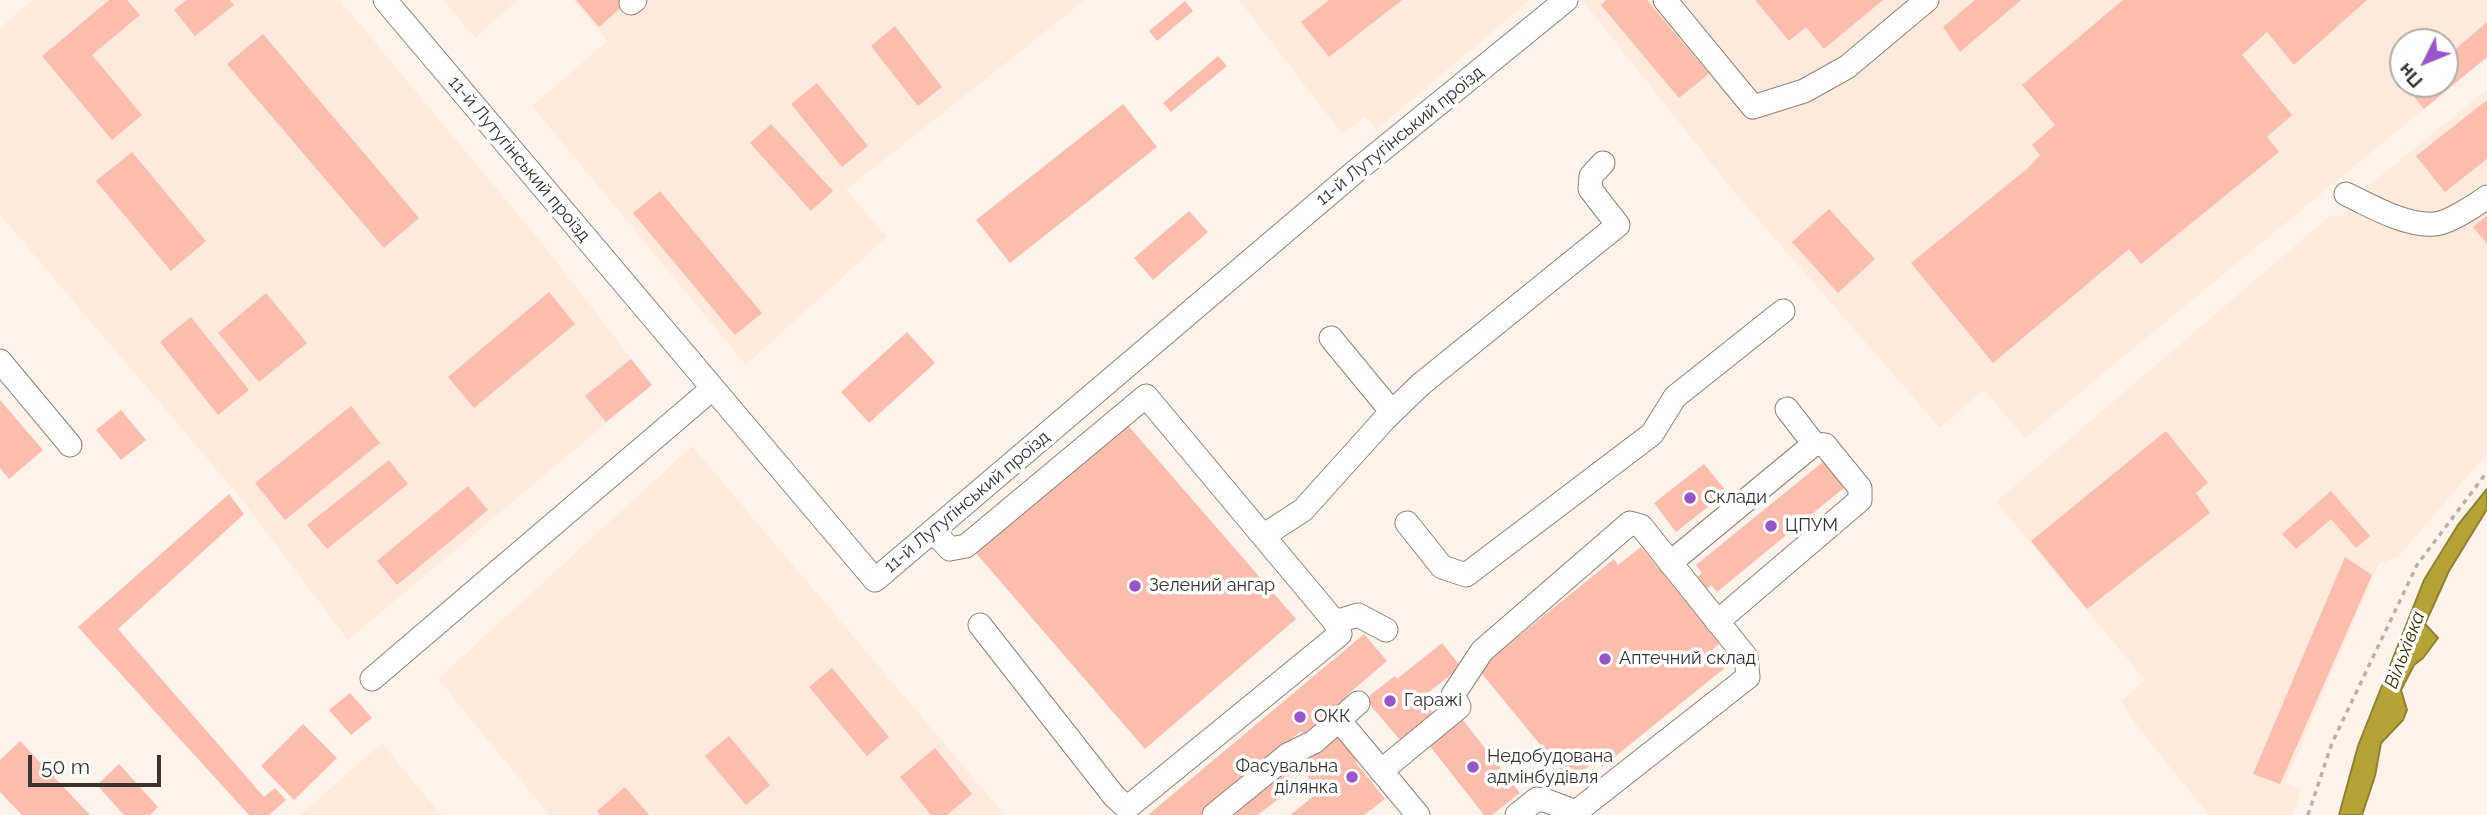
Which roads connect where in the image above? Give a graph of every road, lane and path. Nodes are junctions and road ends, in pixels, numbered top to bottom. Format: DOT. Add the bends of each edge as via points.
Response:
graph roads {
  1 [pos="385,0"];
  2 [pos="1566,0"];
  3 [pos="1665,0"];
  4 [pos="1927,0"];
  5 [pos="1603,163"];
  6 [pos="2346,194"];
  7 [pos="2487,197"];
  8 [pos="1783,311"];
  9 [pos="1331,338"];
  10 [pos="0,361"];
  11 [pos="713,388"];
  12 [pos="1787,409"];
  13 [pos="1392,412"];
  14 [pos="1814,444"];
  15 [pos="70,445"];
  16 [pos="2487,472"];
  17 [pos="1406,523"];
  18 [pos="933,531"];
  19 [pos="1263,536"];
  20 [pos="1670,562"];
  21 [pos="1335,622"];
  22 [pos="1717,622"];
  23 [pos="980,625"];
  24 [pos="1386,630"];
  25 [pos="372,679"];
  26 [pos="1358,703"];
  27 [pos="1339,720"];
  28 [pos="1381,771"];
  29 [pos="1406,811"];
  30 [pos="1214,815"];
  31 [pos="1517,815"];
  32 [pos="2308,815"];
  1 -- 11 [label="lane, 11-й Лутугінський проїзд"];
  2 -- 18 [label="lane, 11-й Лутугінський проїзд" via="1356,171"];
  3 -- 4 [label="lane" via="1753,107 1804,91 1847,67"];
  5 -- 13 [label="lane" via="1591,176 1590,189 1618,225"];
  6 -- 7 [label="lane" via="2395,218 2435,225"];
  8 -- 17 [label="lane" via="1675,397 1652,435 1466,575 1442,567"];
  9 -- 13 [label="lane"];
  10 -- 15 [label="lane"];
  11 -- 18 [label="lane, 11-й Лутугінський проїзд" via="875,580"];
  11 -- 25 [label="lane"];
  12 -- 14 [label="lane"];
  13 -- 19 [label="lane" via="1303,510"];
  14 -- 20 [label="lane"];
  14 -- 22 [label="lane" via="1825,444 1860,488 1860,500"];
  16 -- 32 [label="path" via="2417,565 2332,743"];
  18 -- 19 [label="lane" via="950,549 966,546 1146,396"];
  19 -- 21 [label="lane"];
  20 -- 22 [label="lane"];
  20 -- 28 [label="lane" via="1641,526 1630,523 1482,651 1453,695 1459,707"];
  21 -- 23 [label="lane" via="1340,634 1127,808"];
  21 -- 24 [label="lane" via="1358,615"];
  22 -- 31 [label="lane" via="1746,657 1748,677 1576,812 1537,799"];
  26 -- 27 [label="lane"];
  27 -- 28 [label="lane"];
  27 -- 30 [label="lane"];
  28 -- 29 [label="lane"];
}
